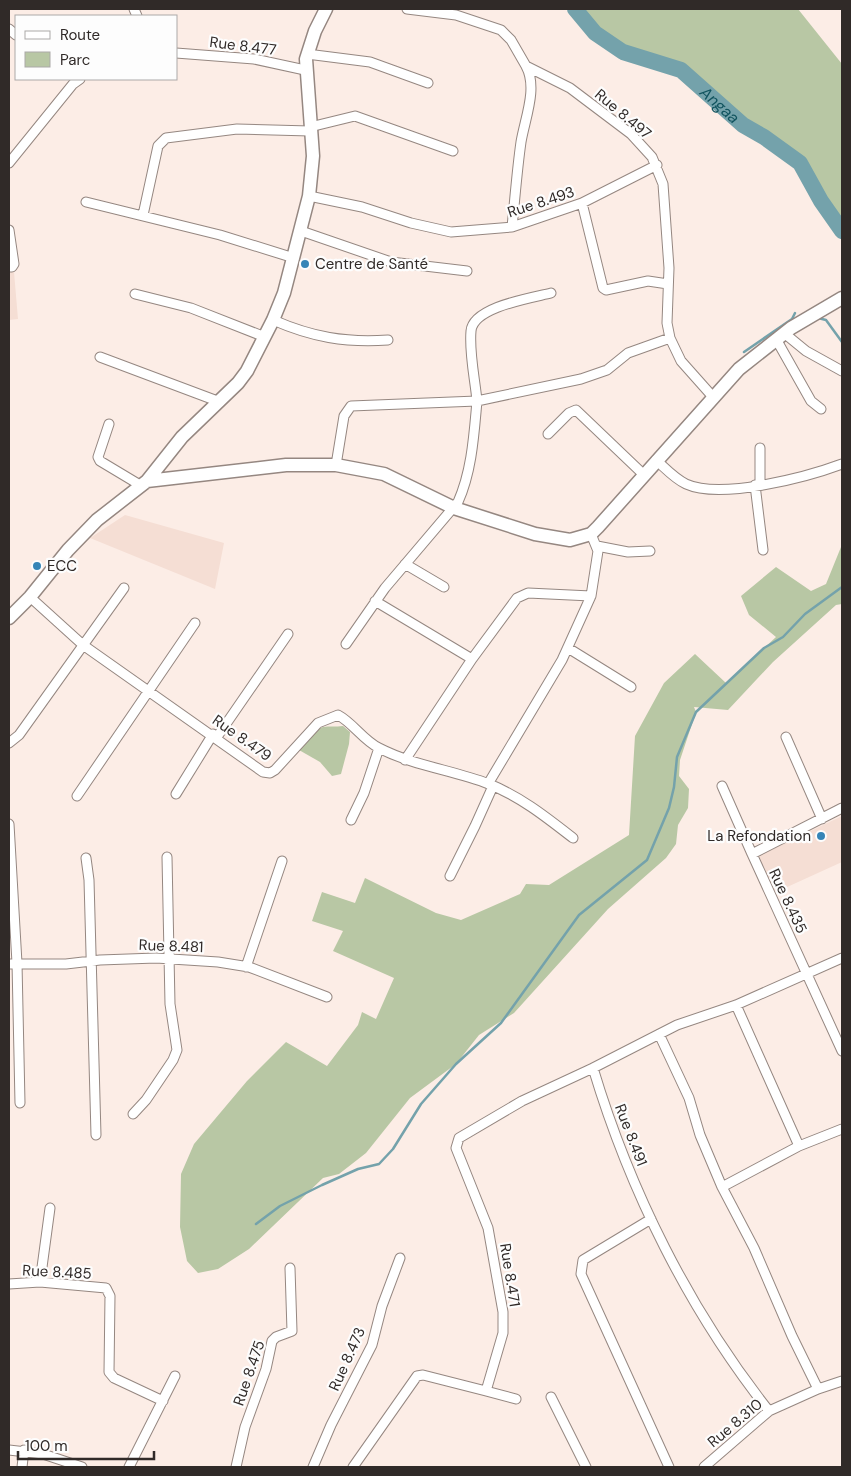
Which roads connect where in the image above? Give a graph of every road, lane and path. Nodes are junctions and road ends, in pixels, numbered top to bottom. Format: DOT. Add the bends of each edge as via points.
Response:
graph roads {
  1 [pos="326,9"];
  2 [pos="407,9"];
  3 [pos="178,54"];
  4 [pos="307,54"];
  5 [pos="526,66"];
  6 [pos="306,70"];
  7 [pos="73,80"];
  8 [pos="428,83"];
  9 [pos="310,129"];
  10 [pos="453,151"];
  11 [pos="12,152"];
  12 [pos="9,162"];
  13 [pos="657,165"];
  14 [pos="309,196"];
  15 [pos="86,202"];
  16 [pos="582,203"];
  17 [pos="143,215"];
  18 [pos="512,227"];
  19 [pos="9,230"];
  20 [pos="301,231"];
  21 [pos="294,258"];
  22 [pos="9,267"];
  23 [pos="467,271"];
  24 [pos="668,284"];
  25 [pos="550,293"];
  26 [pos="136,294"];
  27 [pos="842,298"];
  28 [pos="273,320"];
  29 [pos="780,336"];
  30 [pos="265,337"];
  31 [pos="670,338"];
  32 [pos="388,340"];
  33 [pos="100,356"];
  34 [pos="842,371"];
  35 [pos="713,397"];
  36 [pos="476,401"];
  37 [pos="220,402"];
  38 [pos="822,409"];
  39 [pos="109,424"];
  40 [pos="548,434"];
  41 [pos="760,448"];
  42 [pos="656,460"];
  43 [pos="842,464"];
  44 [pos="336,465"];
  45 [pos="643,474"];
  46 [pos="144,483"];
  47 [pos="758,485"];
  48 [pos="454,508"];
  49 [pos="591,534"];
  50 [pos="597,546"];
  51 [pos="763,550"];
  52 [pos="650,551"];
  53 [pos="405,564"];
  54 [pos="444,587"];
  55 [pos="124,588"];
  56 [pos="591,596"];
  57 [pos="30,597"];
  58 [pos="375,600"];
  59 [pos="9,618"];
  60 [pos="195,623"];
  61 [pos="288,634"];
  62 [pos="346,644"];
  63 [pos="82,645"];
  64 [pos="568,648"];
  65 [pos="472,659"];
  66 [pos="631,686"];
  67 [pos="148,691"];
  68 [pos="215,736"];
  69 [pos="786,736"];
  70 [pos="9,743"];
  71 [pos="380,748"];
  72 [pos="405,760"];
  73 [pos="491,785"];
  74 [pos="722,786"];
  75 [pos="176,794"];
  76 [pos="77,796"];
  77 [pos="842,808"];
  78 [pos="822,819"];
  79 [pos="351,820"];
  80 [pos="9,824"];
  81 [pos="573,838"];
  82 [pos="752,854"];
  83 [pos="166,857"];
  84 [pos="86,858"];
  85 [pos="282,861"];
  86 [pos="450,876"];
  87 [pos="168,958"];
  88 [pos="842,958"];
  89 [pos="91,961"];
  90 [pos="13,963"];
  91 [pos="246,967"];
  92 [pos="808,974"];
  93 [pos="327,997"];
  94 [pos="736,1005"];
  95 [pos="658,1034"];
  96 [pos="842,1051"];
  97 [pos="593,1068"];
  98 [pos="20,1103"];
  99 [pos="133,1114"];
  100 [pos="842,1129"];
  101 [pos="96,1135"];
  102 [pos="799,1146"];
  103 [pos="722,1187"];
  104 [pos="50,1208"];
  105 [pos="650,1219"];
  106 [pos="400,1258"];
  107 [pos="290,1268"];
  108 [pos="40,1282"];
  109 [pos="9,1284"];
  110 [pos="175,1376"];
  111 [pos="842,1381"];
  112 [pos="818,1389"];
  113 [pos="486,1391"];
  114 [pos="551,1397"];
  115 [pos="516,1400"];
  116 [pos="163,1401"];
  117 [pos="769,1410"];
  118 [pos="9,1450"];
  119 [pos="24,1450"];
  120 [pos="22,1467"];
  121 [pos="82,1467"];
  122 [pos="129,1467"];
  123 [pos="236,1467"];
  124 [pos="313,1467"];
  125 [pos="353,1467"];
  126 [pos="586,1467"];
  127 [pos="669,1467"];
  128 [pos="704,1467"];
  1 -- 4 [label="street"];
  2 -- 5 [label="street" via="456,16 501,30 511,40"];
  3 -- 6 [label="street, Rue 8.477" via="246,58"];
  4 -- 6 [label="street"];
  4 -- 8 [label="street" via="370,62"];
  5 -- 13 [label="street, Rue 8.497" via="570,88 631,134"];
  5 -- 18 [label="street" via="530,73 530,99 521,142"];
  6 -- 9 [label="street"];
  7 -- 11 [label="street" via="56,106"];
  9 -- 10 [label="street" via="355,116"];
  9 -- 14 [label="street" via="313,156"];
  9 -- 17 [label="street" via="237,129 166,138 158,146"];
  11 -- 12 [label="street"];
  13 -- 16 [label="street, Rue 8.493"];
  13 -- 24 [label="street, Rue 8.497" via="663,184"];
  14 -- 18 [label="street, Rue 8.493" via="451,232"];
  14 -- 20 [label="street"];
  15 -- 17 [label="street"];
  16 -- 18 [label="street, Rue 8.493"];
  16 -- 24 [label="street" via="603,288 610,291 648,281"];
  17 -- 21 [label="street"];
  19 -- 22 [label="street" via="14,264"];
  20 -- 21 [label="street"];
  20 -- 23 [label="street" via="391,262"];
  21 -- 28 [label="street"];
  24 -- 31 [label="street, Rue 8.497"];
  25 -- 36 [label="street" via="491,309 477,317 471,331"];
  26 -- 30 [label="street" via="191,308"];
  27 -- 29 [label="street"];
  28 -- 30 [label="street"];
  28 -- 32 [label="street" via="302,333 342,340"];
  29 -- 34 [label="street"];
  29 -- 35 [label="street" via="739,369"];
  29 -- 38 [label="street" via="811,401"];
  30 -- 37 [label="street" via="247,371"];
  31 -- 35 [label="street, Rue 8.497" via="682,361"];
  31 -- 36 [label="street" via="628,353 607,370 581,379"];
  33 -- 37 [label="street"];
  35 -- 42 [label="street"];
  36 -- 44 [label="street" via="351,406 344,416"];
  36 -- 48 [label="street" via="474,437 462,492"];
  37 -- 46 [label="street" via="182,438"];
  39 -- 46 [label="street" via="98,457 100,461"];
  40 -- 45 [label="street" via="576,410"];
  41 -- 47 [label="street"];
  42 -- 45 [label="street"];
  42 -- 47 [label="street" via="685,484 694,487"];
  43 -- 47 [label="street"];
  44 -- 46 [label="street" via="286,465"];
  44 -- 48 [label="street" via="384,474"];
  45 -- 49 [label="street"];
  46 -- 57 [label="street" via="96,520"];
  47 -- 51 [label="street"];
  48 -- 49 [label="street" via="542,535 570,540"];
  48 -- 53 [label="street"];
  49 -- 50 [label="street"];
  50 -- 52 [label="street" via="628,552"];
  50 -- 56 [label="street"];
  53 -- 54 [label="street"];
  53 -- 58 [label="street"];
  55 -- 63 [label="street"];
  56 -- 64 [label="street"];
  56 -- 65 [label="street" via="522,594"];
  57 -- 59 [label="street"];
  57 -- 63 [label="street, Rue 8.479"];
  58 -- 62 [label="street"];
  58 -- 65 [label="street"];
  60 -- 67 [label="street"];
  61 -- 68 [label="street"];
  63 -- 67 [label="street, Rue 8.479"];
  63 -- 70 [label="street" via="19,734"];
  64 -- 66 [label="street"];
  64 -- 73 [label="street"];
  65 -- 72 [label="street"];
  67 -- 68 [label="street, Rue 8.479"];
  67 -- 76 [label="street"];
  68 -- 71 [label="street, Rue 8.479" via="263,772 270,773 318,723 334,715 342,717"];
  68 -- 75 [label="street"];
  69 -- 78 [label="street"];
  71 -- 72 [label="street, Rue 8.479"];
  71 -- 79 [label="street"];
  72 -- 73 [label="street, Rue 8.479"];
  73 -- 81 [label="street, Rue 8.479" via="531,805"];
  73 -- 86 [label="street"];
  74 -- 82 [label="street, Rue 8.435"];
  77 -- 78 [label="street"];
  78 -- 82 [label="street"];
  80 -- 90 [label="street"];
  82 -- 92 [label="street, Rue 8.435"];
  83 -- 87 [label="street"];
  84 -- 89 [label="street"];
  85 -- 91 [label="street"];
  87 -- 89 [label="street, Rue 8.481"];
  87 -- 91 [label="street, Rue 8.481"];
  87 -- 99 [label="street" via="170,1004 178,1050 146,1100"];
  88 -- 92 [label="street"];
  89 -- 90 [label="street, Rue 8.481"];
  89 -- 101 [label="street"];
  90 -- 98 [label="street"];
  91 -- 93 [label="street, Rue 8.481"];
  92 -- 94 [label="street"];
  92 -- 96 [label="street, Rue 8.435"];
  94 -- 95 [label="street"];
  94 -- 102 [label="street"];
  95 -- 97 [label="street"];
  95 -- 103 [label="street" via="689,1098 700,1135"];
  97 -- 105 [label="street, Rue 8.491" via="609,1120"];
  97 -- 113 [label="street, Rue 8.471" via="522,1101 456,1142 488,1228 503,1312 503,1333"];
  100 -- 102 [label="street"];
  102 -- 103 [label="street"];
  103 -- 112 [label="street" via="754,1248"];
  104 -- 108 [label="street"];
  105 -- 117 [label="street, Rue 8.491" via="714,1336"];
  105 -- 127 [label="street" via="583,1260 581,1274"];
  106 -- 124 [label="street, Rue 8.473" via="372,1345"];
  107 -- 123 [label="street, Rue 8.475" via="292,1331 272,1342 266,1369 244,1427"];
  108 -- 109 [label="street, Rue 8.485"];
  108 -- 116 [label="street, Rue 8.485" via="106,1288 109,1291 109,1372 114,1378"];
  110 -- 116 [label="street"];
  111 -- 112 [label="street, Rue 8.310"];
  112 -- 117 [label="street, Rue 8.310"];
  113 -- 115 [label="street"];
  113 -- 125 [label="street" via="417,1376"];
  114 -- 126 [label="street"];
  116 -- 122 [label="street"];
  117 -- 128 [label="street, Rue 8.310"];
  118 -- 119 [label="street"];
  119 -- 120 [label="street"];
  119 -- 121 [label="street"];
}
